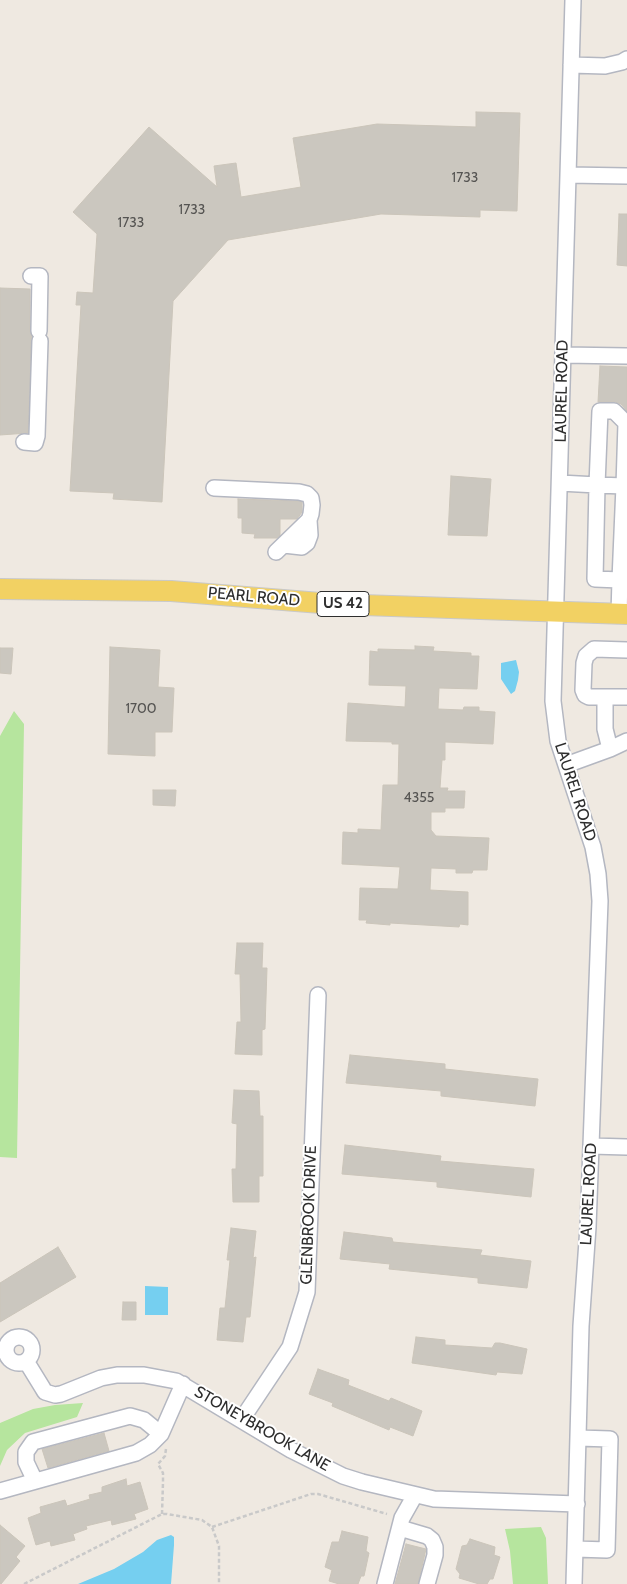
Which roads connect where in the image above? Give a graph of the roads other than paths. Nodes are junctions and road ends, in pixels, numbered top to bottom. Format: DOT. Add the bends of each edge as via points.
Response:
graph roads {
  1 [pos="573,0"];
  2 [pos="627,59"];
  3 [pos="571,65"];
  4 [pos="568,175"];
  5 [pos="627,176"];
  6 [pos="31,276"];
  7 [pos="563,355"];
  8 [pos="627,356"];
  9 [pos="24,442"];
  10 [pos="560,484"];
  11 [pos="597,485"];
  12 [pos="624,486"];
  13 [pos="214,488"];
  14 [pos="624,527"];
  15 [pos="280,549"];
  16 [pos="623,580"];
  17 [pos="0,589"];
  18 [pos="554,612"];
  19 [pos="623,614"];
  20 [pos="627,650"];
  21 [pos="605,697"];
  22 [pos="627,697"];
  23 [pos="627,741"];
  24 [pos="610,749"];
  25 [pos="566,765"];
  26 [pos="318,995"];
  27 [pos="591,1146"];
  28 [pos="627,1147"];
  29 [pos="26,1361"];
  30 [pos="183,1384"];
  31 [pos="242,1419"];
  32 [pos="161,1434"];
  33 [pos="579,1438"];
  34 [pos="35,1481"];
  35 [pos="0,1491"];
  36 [pos="415,1494"];
  37 [pos="577,1504"];
  38 [pos="400,1528"];
  39 [pos="576,1549"];
  40 [pos="385,1584"];
  41 [pos="427,1584"];
  42 [pos="574,1584"];
  1 -- 3 [label="street, LAUREL ROAD"];
  2 -- 3 [label="street" via="605,66"];
  3 -- 4 [label="street, LAUREL ROAD"];
  4 -- 5 [label="street"];
  4 -- 7 [label="street, LAUREL ROAD"];
  6 -- 9 [label="street" via="40,276 37,436 35,442"];
  7 -- 8 [label="street"];
  7 -- 10 [label="street, LAUREL ROAD"];
  10 -- 11 [label="street"];
  10 -- 18 [label="street, LAUREL ROAD"];
  11 -- 12 [label="street"];
  11 -- 12 [label="street" via="600,411 614,411 626,423"];
  11 -- 16 [label="street" via="595,579"];
  12 -- 14 [label="street"];
  13 -- 15 [label="street" via="307,494 312,505 309,520"];
  14 -- 16 [label="street"];
  16 -- 19 [label="street"];
  17 -- 18 [label="main road, PEARL ROAD / US 42" via="171,591 333,604"];
  18 -- 19 [label="main road, PEARL ROAD / US 42"];
  18 -- 25 [label="street, LAUREL ROAD" via="552,702 558,741"];
  20 -- 21 [label="street" via="594,649 586,656 584,695"];
  21 -- 22 [label="street"];
  21 -- 24 [label="street" via="605,729"];
  23 -- 24 [label="street"];
  24 -- 25 [label="street"];
  25 -- 27 [label="street, LAUREL ROAD" via="593,847 600,900"];
  26 -- 31 [label="street, GLENBROOK DRIVE" via="306,1292 290,1347"];
  27 -- 28 [label="street"];
  27 -- 33 [label="street, LAUREL ROAD" via="581,1326"];
  29 -- 30 [label="street, STONEYBROOK LANE" via="46,1392 55,1395 117,1374 144,1374"];
  30 -- 31 [label="street, STONEYBROOK LANE"];
  30 -- 32 [label="street"];
  31 -- 36 [label="street, STONEYBROOK LANE" via="291,1450 343,1476"];
  32 -- 34 [label="street" via="150,1446 136,1453"];
  32 -- 34 [label="street" via="144,1420 130,1416 33,1442 26,1452 26,1462"];
  33 -- 37 [label="street, LAUREL ROAD"];
  33 -- 39 [label="street" via="610,1439 607,1550"];
  34 -- 35 [label="street"];
  36 -- 37 [label="street, STONEYBROOK LANE" via="442,1500"];
  36 -- 38 [label="street"];
  37 -- 39 [label="street, LAUREL ROAD"];
  38 -- 40 [label="street"];
  38 -- 41 [label="street" via="432,1540 435,1555"];
  39 -- 42 [label="street, LAUREL ROAD"];
}
